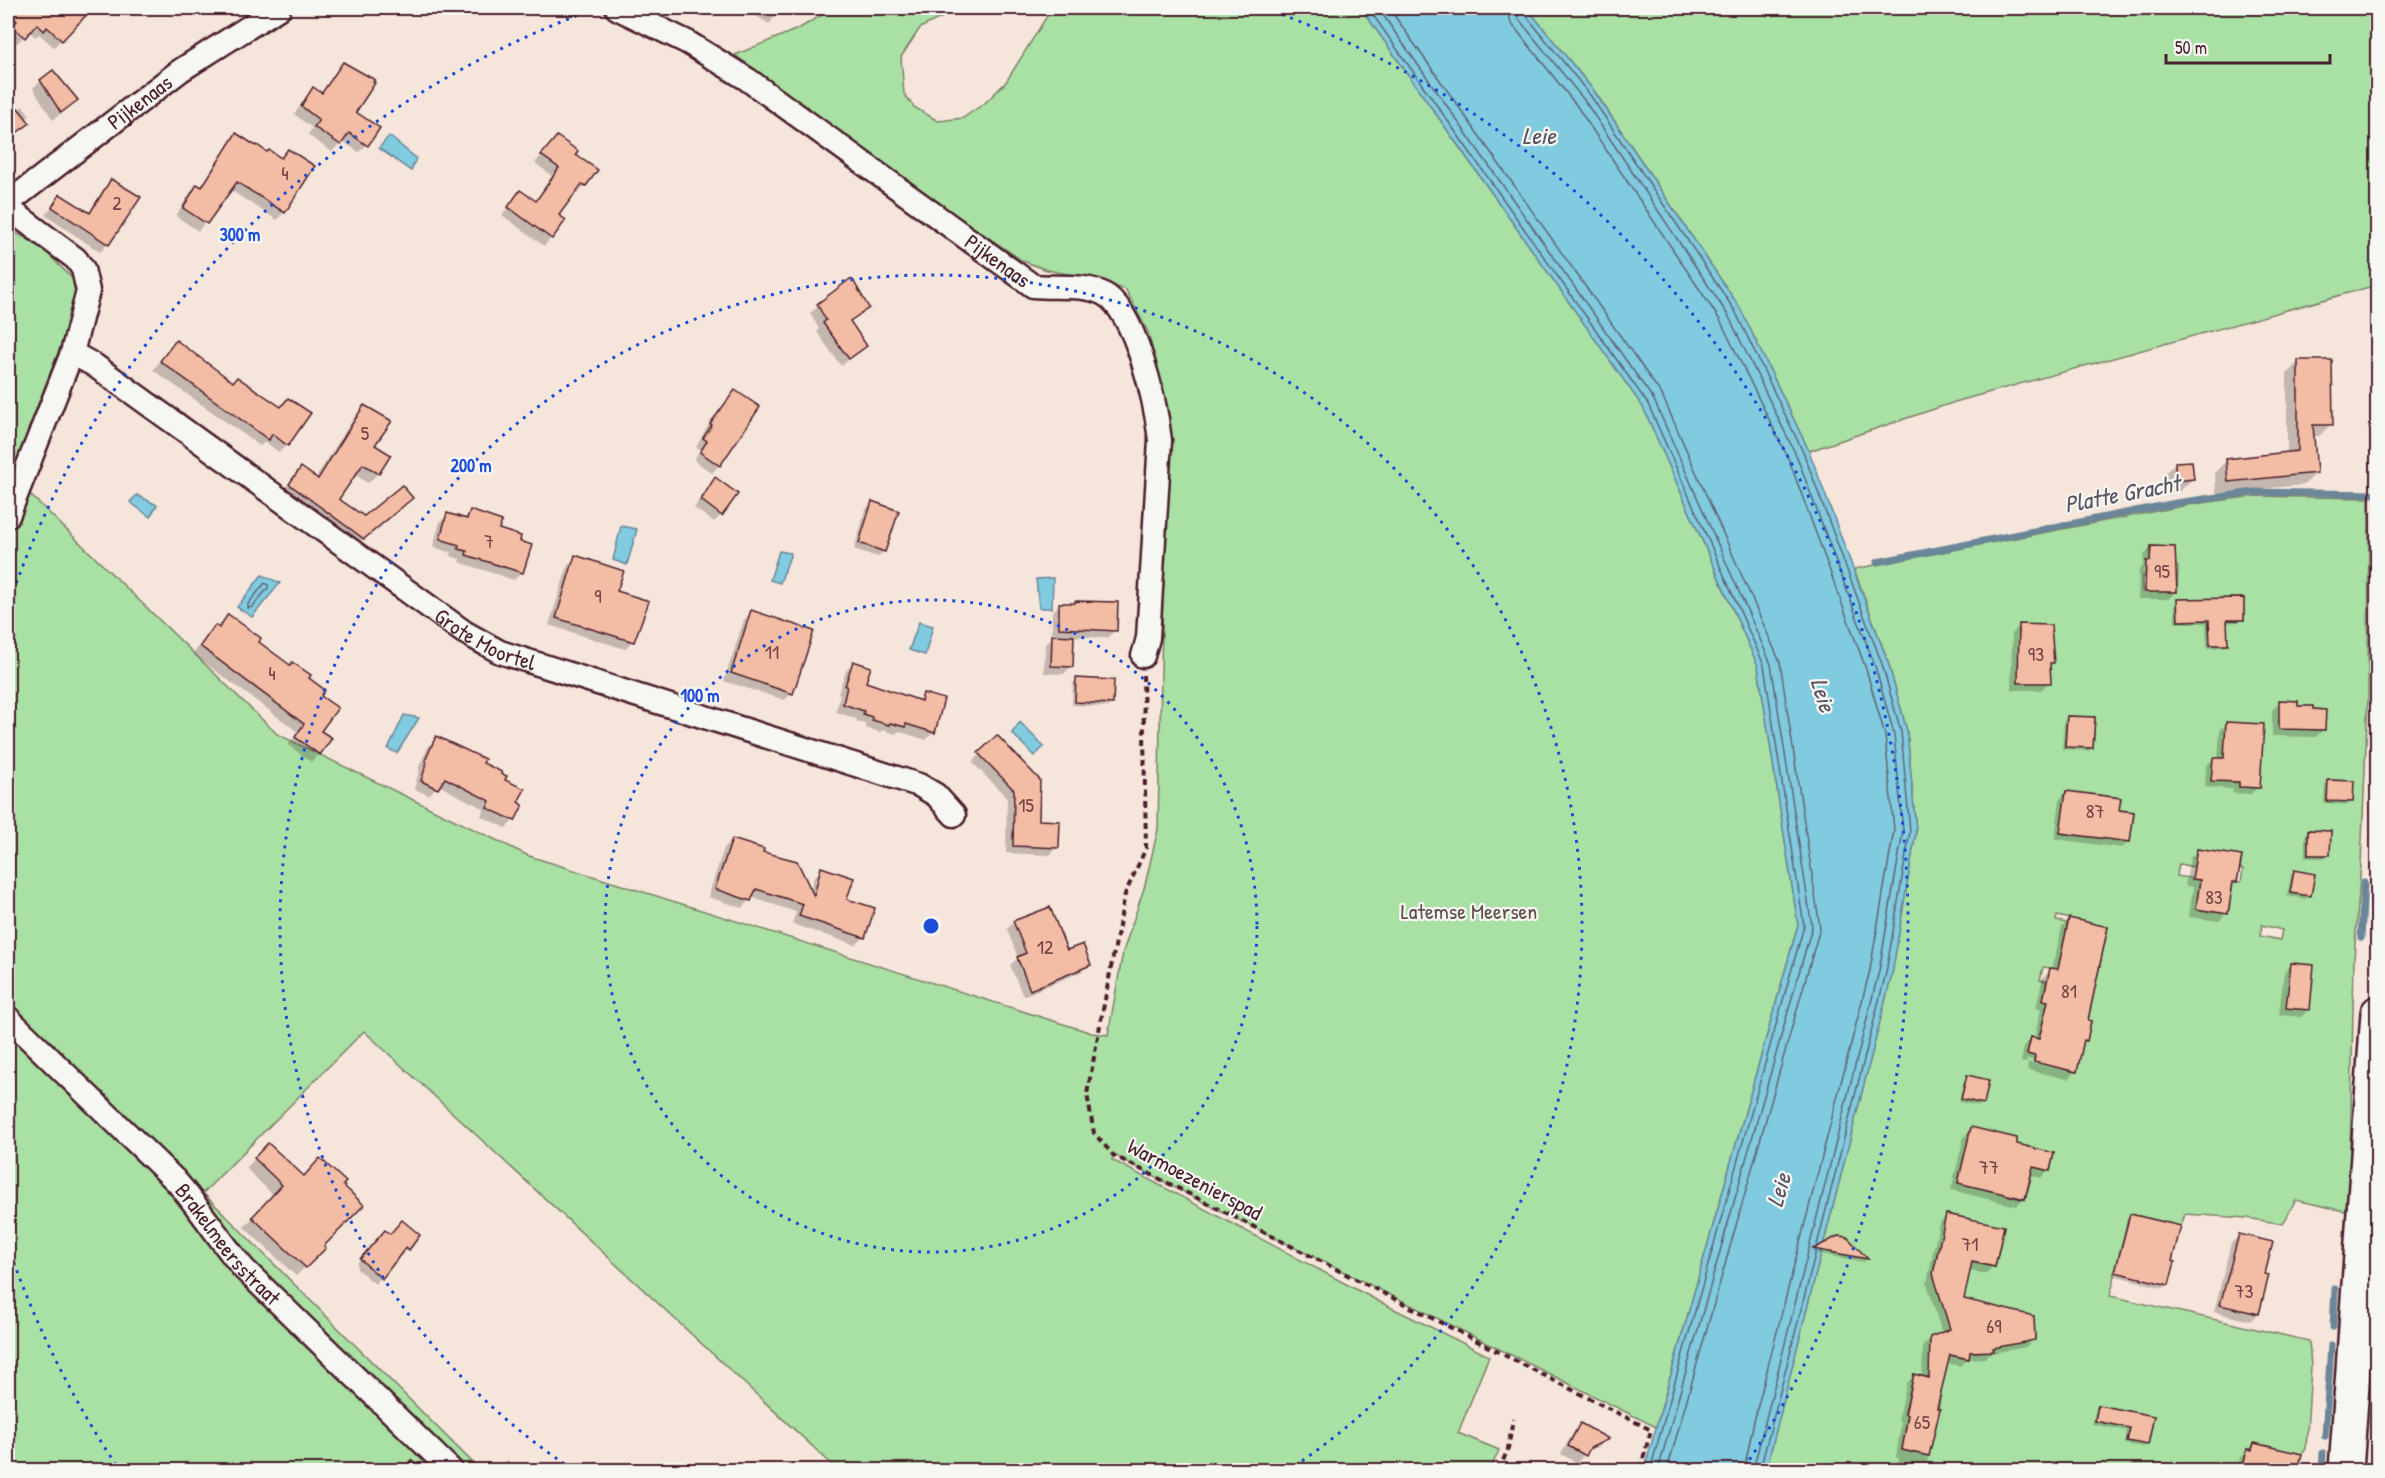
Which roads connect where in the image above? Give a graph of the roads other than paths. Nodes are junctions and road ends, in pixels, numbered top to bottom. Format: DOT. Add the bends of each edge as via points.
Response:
graph roads {
  1 [pos="279,8"];
  2 [pos="617,8"];
  3 [pos="8,203"];
  4 [pos="8,208"];
  5 [pos="72,353"];
  6 [pos="8,516"];
  7 [pos="1143,656"];
  8 [pos="954,815"];
  9 [pos="2378,1013"];
  10 [pos="8,1018"];
  11 [pos="451,1470"];
  12 [pos="2346,1470"];
  1 -- 3 [label="street, Pijkenaas" via="181,70"];
  2 -- 7 [label="street, Pijkenaas" via="687,42 747,79 1033,286 1088,289 1111,298 1139,350 1160,440 1148,638"];
  4 -- 5 [label="street" via="76,259 83,269 88,291"];
  5 -- 6 [label="street"];
  5 -- 8 [label="street, Grote Moortel" via="464,632 500,652 919,785 936,795"];
  9 -- 12 [label="main road"];
  10 -- 11 [label="street, Brakelmeersstraat" via="175,1180 244,1269"];
}
